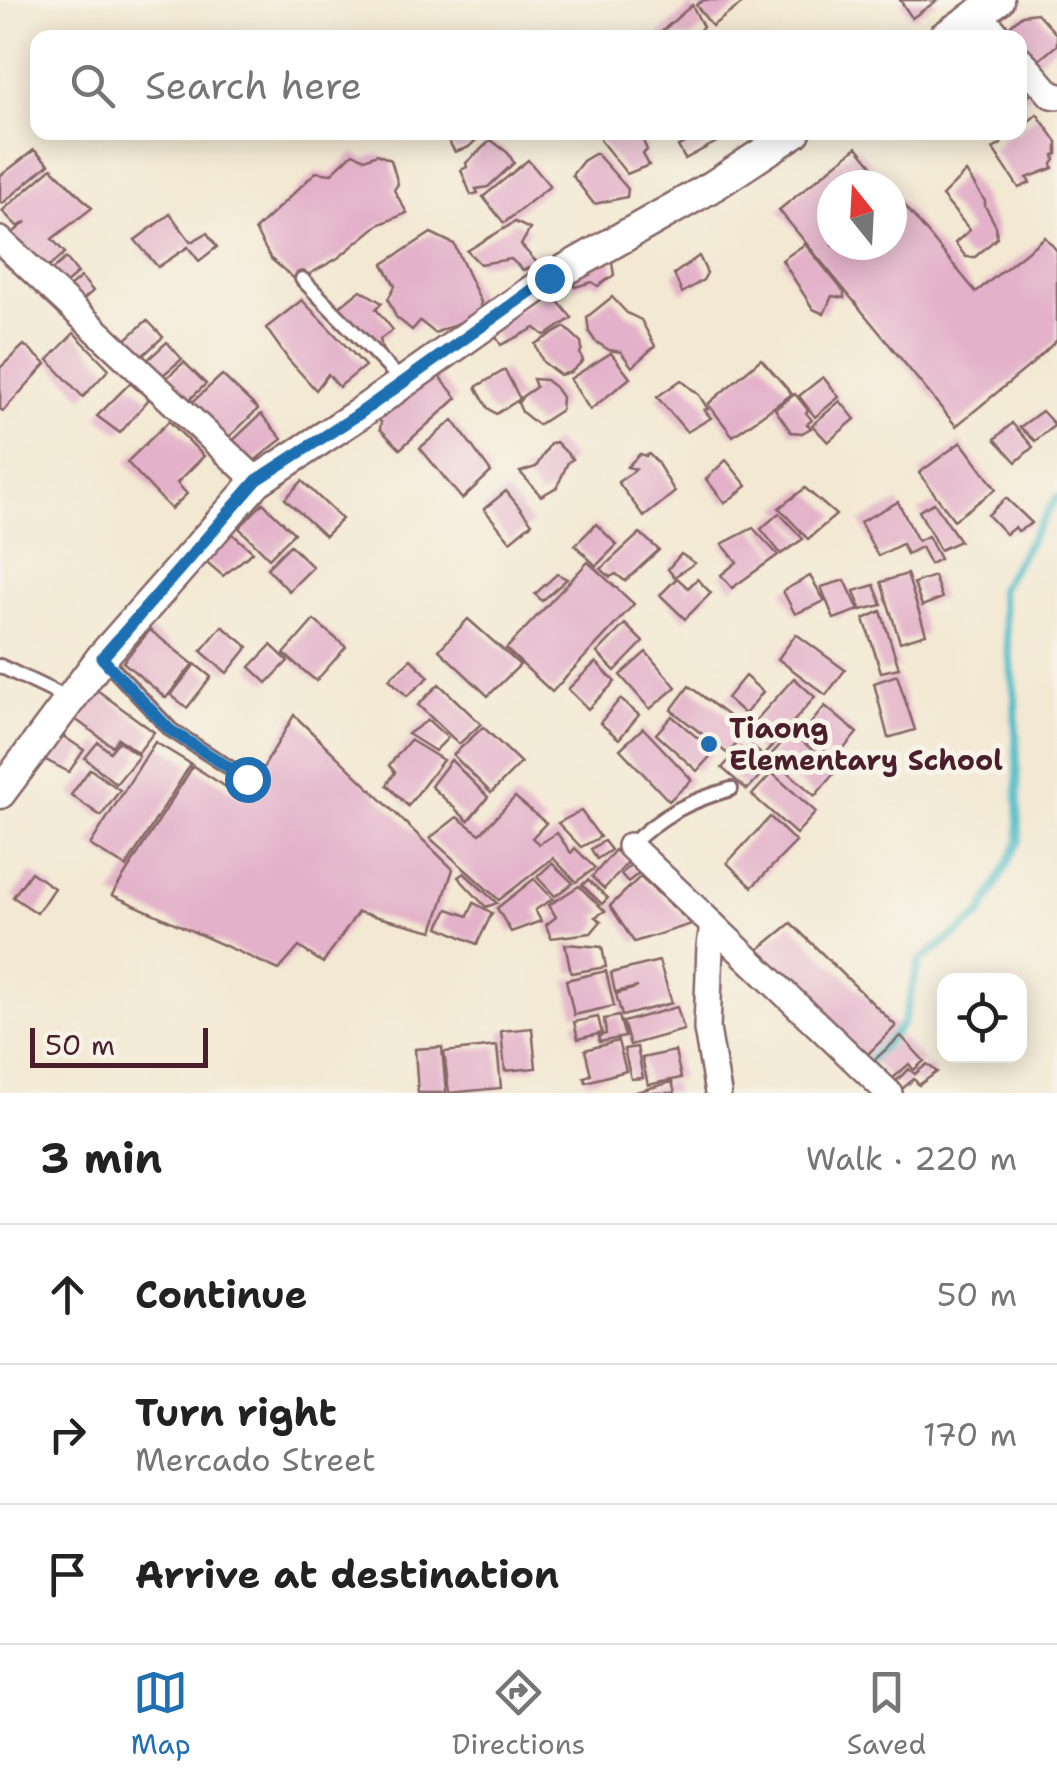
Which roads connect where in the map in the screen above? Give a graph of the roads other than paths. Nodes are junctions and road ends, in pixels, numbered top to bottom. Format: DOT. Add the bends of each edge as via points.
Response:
graph roads {
  1 [pos="988,7"];
  2 [pos="955,30"];
  3 [pos="1027,67"];
  4 [pos="1057,96"];
  5 [pos="783,140"];
  6 [pos="0,240"];
  7 [pos="302,278"];
  8 [pos="403,382"];
  9 [pos="257,480"];
  10 [pos="102,658"];
  11 [pos="0,666"];
  12 [pos="69,699"];
  13 [pos="247,779"];
  14 [pos="730,789"];
  15 [pos="0,793"];
  16 [pos="630,846"];
  17 [pos="713,925"];
  18 [pos="718,1093"];
  19 [pos="889,1093"];
  1 -- 2 [label="street"];
  3 -- 4 [label="street"];
  5 -- 8 [label="street" via="549,278"];
  6 -- 9 [label="street"];
  7 -- 8 [label="lane"];
  8 -- 9 [label="street"];
  9 -- 10 [label="street"];
  10 -- 12 [label="street"];
  10 -- 13 [label="lane" via="170,730"];
  11 -- 12 [label="lane"];
  12 -- 15 [label="street"];
  14 -- 16 [label="lane" via="667,815"];
  16 -- 17 [label="street"];
  17 -- 18 [label="street" via="707,1028"];
  17 -- 19 [label="street"];
}
